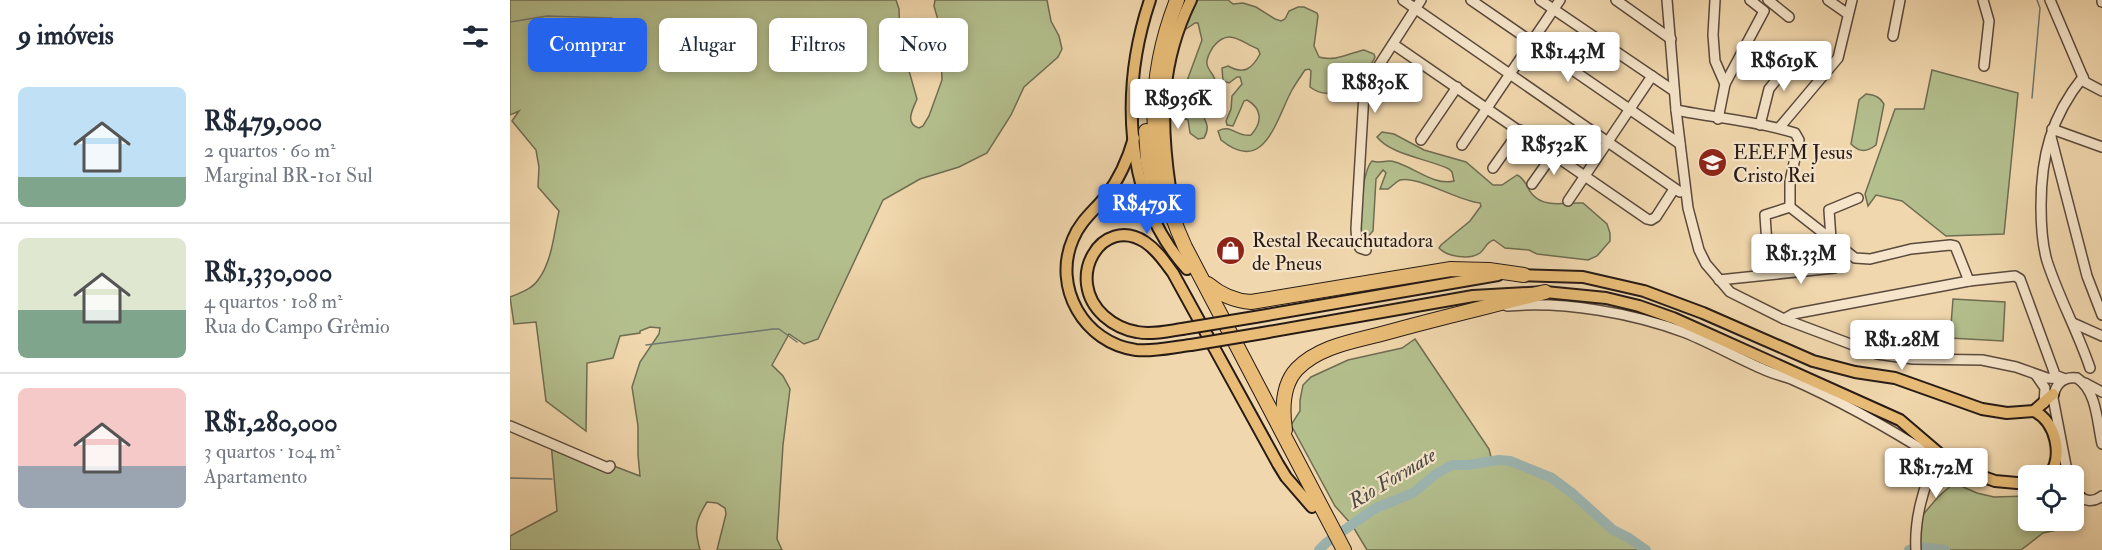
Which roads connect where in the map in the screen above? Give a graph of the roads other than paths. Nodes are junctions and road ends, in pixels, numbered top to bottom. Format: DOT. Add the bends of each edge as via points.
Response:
graph roads {
  1 [pos="1150,0"];
  2 [pos="1169,0"];
  3 [pos="1178,0"];
  4 [pos="1191,0"];
  5 [pos="1403,0"];
  6 [pos="1471,0"];
  7 [pos="1540,0"];
  8 [pos="1560,0"];
  9 [pos="1616,0"];
  10 [pos="1667,0"];
  11 [pos="1715,0"];
  12 [pos="1750,0"];
  13 [pos="1828,0"];
  14 [pos="1852,0"];
  15 [pos="1900,0"];
  16 [pos="1983,0"];
  17 [pos="1770,2"];
  18 [pos="2052,3"];
  19 [pos="1419,4"];
  20 [pos="1554,9"];
  21 [pos="1764,11"];
  22 [pos="1848,14"];
  23 [pos="1789,17"];
  24 [pos="1893,36"];
  25 [pos="1671,39"];
  26 [pos="1531,42"];
  27 [pos="1393,44"];
  28 [pos="1797,54"];
  29 [pos="1984,66"];
  30 [pos="1510,73"];
  31 [pos="1652,76"];
  32 [pos="2083,77"];
  33 [pos="1725,84"];
  34 [pos="1457,87"];
  35 [pos="1674,91"];
  36 [pos="2102,91"];
  37 [pos="1488,108"];
  38 [pos="1629,109"];
  39 [pos="1676,110"];
  40 [pos="1718,118"];
  41 [pos="1760,125"];
  42 [pos="1779,128"];
  43 [pos="1520,130"];
  44 [pos="2052,132"];
  45 [pos="1134,138"];
  46 [pos="1421,140"];
  47 [pos="1607,141"];
  48 [pos="1680,144"];
  49 [pos="1462,145"];
  50 [pos="2102,147"];
  51 [pos="1554,153"];
  52 [pos="1493,168"];
  53 [pos="1585,174"];
  54 [pos="1532,184"];
  55 [pos="1674,189"];
  56 [pos="1687,197"];
  57 [pos="1858,198"];
  58 [pos="1568,201"];
  59 [pos="1790,207"];
  60 [pos="1834,242"];
  61 [pos="1767,245"];
  62 [pos="1185,247"];
  63 [pos="1366,250"];
  64 [pos="1193,271"];
  65 [pos="1524,275"];
  66 [pos="1719,280"];
  67 [pos="1969,281"];
  68 [pos="1545,292"];
  69 [pos="1471,310"];
  70 [pos="2102,315"];
  71 [pos="1784,319"];
  72 [pos="2073,323"];
  73 [pos="2102,336"];
  74 [pos="2090,368"];
  75 [pos="2036,375"];
  76 [pos="2065,379"];
  77 [pos="2079,379"];
  78 [pos="2102,392"];
  79 [pos="2054,394"];
  80 [pos="2044,403"];
  81 [pos="2034,411"];
  82 [pos="510,426"];
  83 [pos="2102,444"];
  84 [pos="1290,446"];
  85 [pos="1936,458"];
  86 [pos="1948,460"];
  87 [pos="2055,465"];
  88 [pos="2066,465"];
  89 [pos="610,466"];
  90 [pos="2018,483"];
  91 [pos="2102,496"];
  92 [pos="2084,498"];
  93 [pos="1312,507"];
  94 [pos="1323,518"];
  95 [pos="1335,550"];
  96 [pos="1344,550"];
  97 [pos="1916,550"];
  1 -- 45 [label="main road" via="1135,61"];
  2 -- 64 [label="highway" via="1150,66 1148,152 1154,192 1164,222"];
  3 -- 62 [label="highway" via="1164,38 1154,101 1162,189"];
  4 -- 62 [label="main road" via="1174,39 1163,107 1170,190"];
  5 -- 19 [label="street"];
  6 -- 26 [label="street"];
  7 -- 20 [label="street"];
  8 -- 20 [label="street"];
  9 -- 25 [label="street"];
  10 -- 25 [label="street"];
  11 -- 33 [label="street" via="1715,61"];
  12 -- 21 [label="street"];
  13 -- 22 [label="street"];
  14 -- 22 [label="street"];
  15 -- 24 [label="street"];
  16 -- 29 [label="street" via="1989,21"];
  17 -- 21 [label="street"];
  17 -- 23 [label="street"];
  18 -- 32 [label="street"];
  19 -- 27 [label="street"];
  19 -- 30 [label="street"];
  20 -- 26 [label="street"];
  20 -- 31 [label="street"];
  21 -- 33 [label="street"];
  22 -- 42 [label="street" via="1838,58"];
  25 -- 35 [label="street"];
  26 -- 30 [label="street"];
  26 -- 38 [label="street"];
  27 -- 34 [label="street"];
  27 -- 63 [label="street" via="1367,84 1362,104 1356,229 1357,242"];
  28 -- 41 [label="street" via="1769,89"];
  30 -- 37 [label="street"];
  30 -- 47 [label="street"];
  31 -- 35 [label="street"];
  31 -- 38 [label="street"];
  32 -- 36 [label="street" via="2089,86"];
  32 -- 44 [label="street" via="2068,95"];
  33 -- 40 [label="street"];
  34 -- 37 [label="street"];
  34 -- 46 [label="street"];
  35 -- 39 [label="street"];
  37 -- 43 [label="street"];
  37 -- 49 [label="street"];
  38 -- 47 [label="street"];
  38 -- 48 [label="street"];
  39 -- 40 [label="street"];
  39 -- 48 [label="street"];
  40 -- 41 [label="street"];
  41 -- 42 [label="street"];
  42 -- 59 [label="street" via="1799,140 1790,181"];
  43 -- 51 [label="street"];
  43 -- 52 [label="street"];
  44 -- 50 [label="street"];
  44 -- 70 [label="street" via="2087,276"];
  44 -- 72 [label="street" via="2043,160 2044,239 2047,259"];
  45 -- 64 [label="main road" via="1145,196 1157,224 1176,257"];
  45 -- 68 [label="main road, bridge" via="1118,178 1073,237 1066,262 1073,304 1093,331 1114,344 1145,351 1464,298"];
  47 -- 53 [label="street"];
  47 -- 55 [label="street"];
  48 -- 56 [label="street"];
  51 -- 53 [label="street"];
  51 -- 54 [label="street"];
  53 -- 55 [label="street" via="1651,220"];
  53 -- 58 [label="street"];
  55 -- 56 [label="street"];
  56 -- 66 [label="street" via="1699,250"];
  57 -- 60 [label="street" via="1830,210"];
  59 -- 60 [label="street"];
  59 -- 61 [label="street" via="1765,215"];
  60 -- 66 [label="street" via="1838,256 1834,268"];
  60 -- 67 [label="street" via="1863,260 1911,249 1954,246"];
  62 -- 64 [label="highway"];
  64 -- 65 [label="highway" via="1219,293 1251,302 1451,269"];
  64 -- 84 [label="highway"];
  64 -- 93 [label="highway"];
  65 -- 81 [label="main road" via="1583,277 1644,291 1800,357 1895,378 1982,409 2007,413"];
  65 -- 93 [label="main road, bridge" via="1479,277 1255,317 1182,328 1151,333 1118,326 1093,303 1086,284 1087,265 1095,251 1108,241 1130,237 1145,242 1160,256 1173,273 1282,472"];
  66 -- 71 [label="street" via="1730,292"];
  67 -- 71 [label="street" via="1793,314"];
  67 -- 76 [label="street" via="2018,277 2055,375"];
  68 -- 69 [label="highway"];
  68 -- 86 [label="main road" via="1606,298 1690,325 1900,420"];
  69 -- 84 [label="highway" via="1333,347 1308,360 1292,375 1284,396 1283,421"];
  69 -- 85 [label="street" via="1557,307 1648,320 1789,378"];
  71 -- 75 [label="street" via="1877,354 1982,360"];
  72 -- 73 [label="street"];
  72 -- 74 [label="street"];
  75 -- 76 [label="street"];
  75 -- 80 [label="street" via="2045,388"];
  76 -- 77 [label="street"];
  76 -- 79 [label="street"];
  77 -- 78 [label="street"];
  77 -- 83 [label="street" via="2092,396"];
  79 -- 80 [label="main road"];
  79 -- 88 [label="street"];
  80 -- 81 [label="main road"];
  81 -- 87 [label="main road" via="2046,421 2057,446"];
  82 -- 89 [label="street"];
  84 -- 94 [label="highway"];
  85 -- 86 [label="street"];
  85 -- 97 [label="street" via="1926,481"];
  86 -- 90 [label="main road" via="1995,481"];
  91 -- 92 [label="street" via="2089,501"];
  93 -- 94 [label="highway"];
  94 -- 95 [label="highway"];
  94 -- 96 [label="highway"];
}
